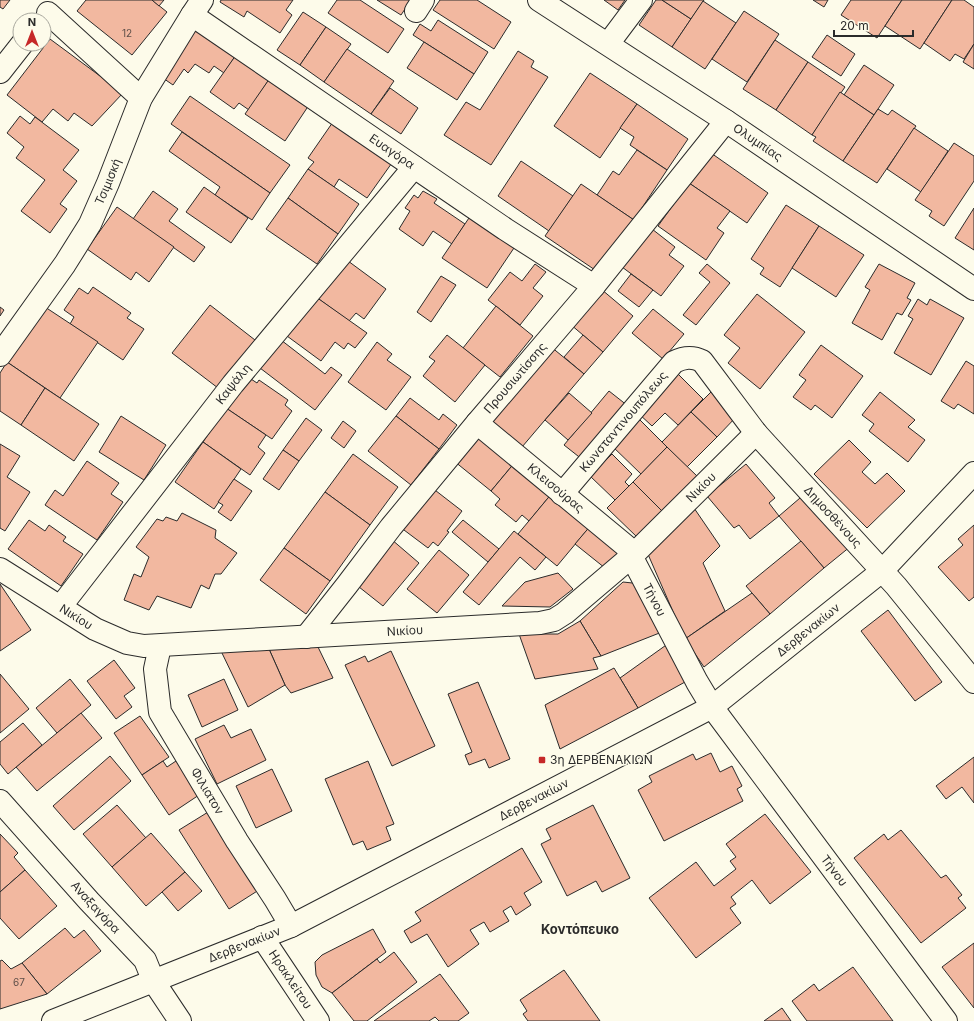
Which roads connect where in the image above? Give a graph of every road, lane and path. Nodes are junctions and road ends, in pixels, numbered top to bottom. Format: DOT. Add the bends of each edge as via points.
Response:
graph roads {
  1 [pos="539,0"];
  2 [pos="641,0"];
  3 [pos="197,7"];
  4 [pos="49,11"];
  5 [pos="608,44"];
  6 [pos="16,52"];
  7 [pos="0,72"];
  8 [pos="141,98"];
  9 [pos="726,120"];
  10 [pos="414,167"];
  11 [pos="594,286"];
  12 [pos="974,289"];
  13 [pos="0,355"];
  14 [pos="690,357"];
  15 [pos="477,423"];
  16 [pos="756,433"];
  17 [pos="974,473"];
  18 [pos="562,494"];
  19 [pos="632,556"];
  20 [pos="0,569"];
  21 [pos="882,571"];
  22 [pos="61,606"];
  23 [pos="306,637"];
  24 [pos="160,646"];
  25 [pos="974,682"];
  26 [pos="712,707"];
  27 [pos="0,801"];
  28 [pos="291,926"];
  29 [pos="262,938"];
  30 [pos="154,982"];
  31 [pos="53,1021"];
  32 [pos="180,1021"];
  33 [pos="318,1021"];
  34 [pos="946,1021"];
  1 -- 5 [label="street, Ολυμπίας"];
  2 -- 5 [label="street"];
  3 -- 8 [label="street, Τσιμισκή"];
  3 -- 10 [label="street, Ευαγόρα"];
  4 -- 8 [label="street"];
  5 -- 9 [label="street, Ολυμπίας"];
  6 -- 7 [label="street"];
  8 -- 13 [label="street, Τσιμισκή" via="90,224 65,264"];
  9 -- 11 [label="street, Προυσιωτίσσης"];
  9 -- 12 [label="street, Ολυμπίας"];
  10 -- 11 [label="street, Ευαγόρα"];
  10 -- 22 [label="street, Καψάλη" via="233,384"];
  11 -- 15 [label="street, Προυσιωτίσσης"];
  14 -- 16 [label="street, Δημοσθένους" via="702,361"];
  14 -- 18 [label="street, Κωνσταντινουπόλεως" via="674,362"];
  15 -- 18 [label="street, Κλεισούρας"];
  15 -- 23 [label="street, Προυσιωτίσσης" via="391,527"];
  16 -- 19 [label="street, Νικίου"];
  16 -- 21 [label="street, Δημοσθένους"];
  17 -- 21 [label="street, Δερβενακίων"];
  18 -- 19 [label="street, Κλεισούρας" via="626,546"];
  19 -- 23 [label="street, Νικίου" via="565,613 540,624"];
  19 -- 26 [label="street, Τήνου"];
  20 -- 22 [label="street, Νικίου"];
  21 -- 25 [label="street, Δημοσθένους"];
  21 -- 26 [label="street, Δερβενακίων"];
  22 -- 24 [label="street, Νικίου" via="95,629 127,643"];
  23 -- 24 [label="street, Νικίου"];
  24 -- 28 [label="street, Φιλιατον" via="155,669 160,712 236,841"];
  26 -- 28 [label="street, Δερβενακίων"];
  26 -- 34 [label="street, Τήνου"];
  27 -- 30 [label="street, Αναξαγόρα" via="145,960"];
  28 -- 29 [label="street, Δερβενακίων"];
  29 -- 30 [label="street, Δερβενακίων"];
  29 -- 33 [label="street, Ηρακλείτου"];
  30 -- 31 [label="street, Δερβενακίων"];
  30 -- 32 [label="street, Αναξαγόρα"];
}
